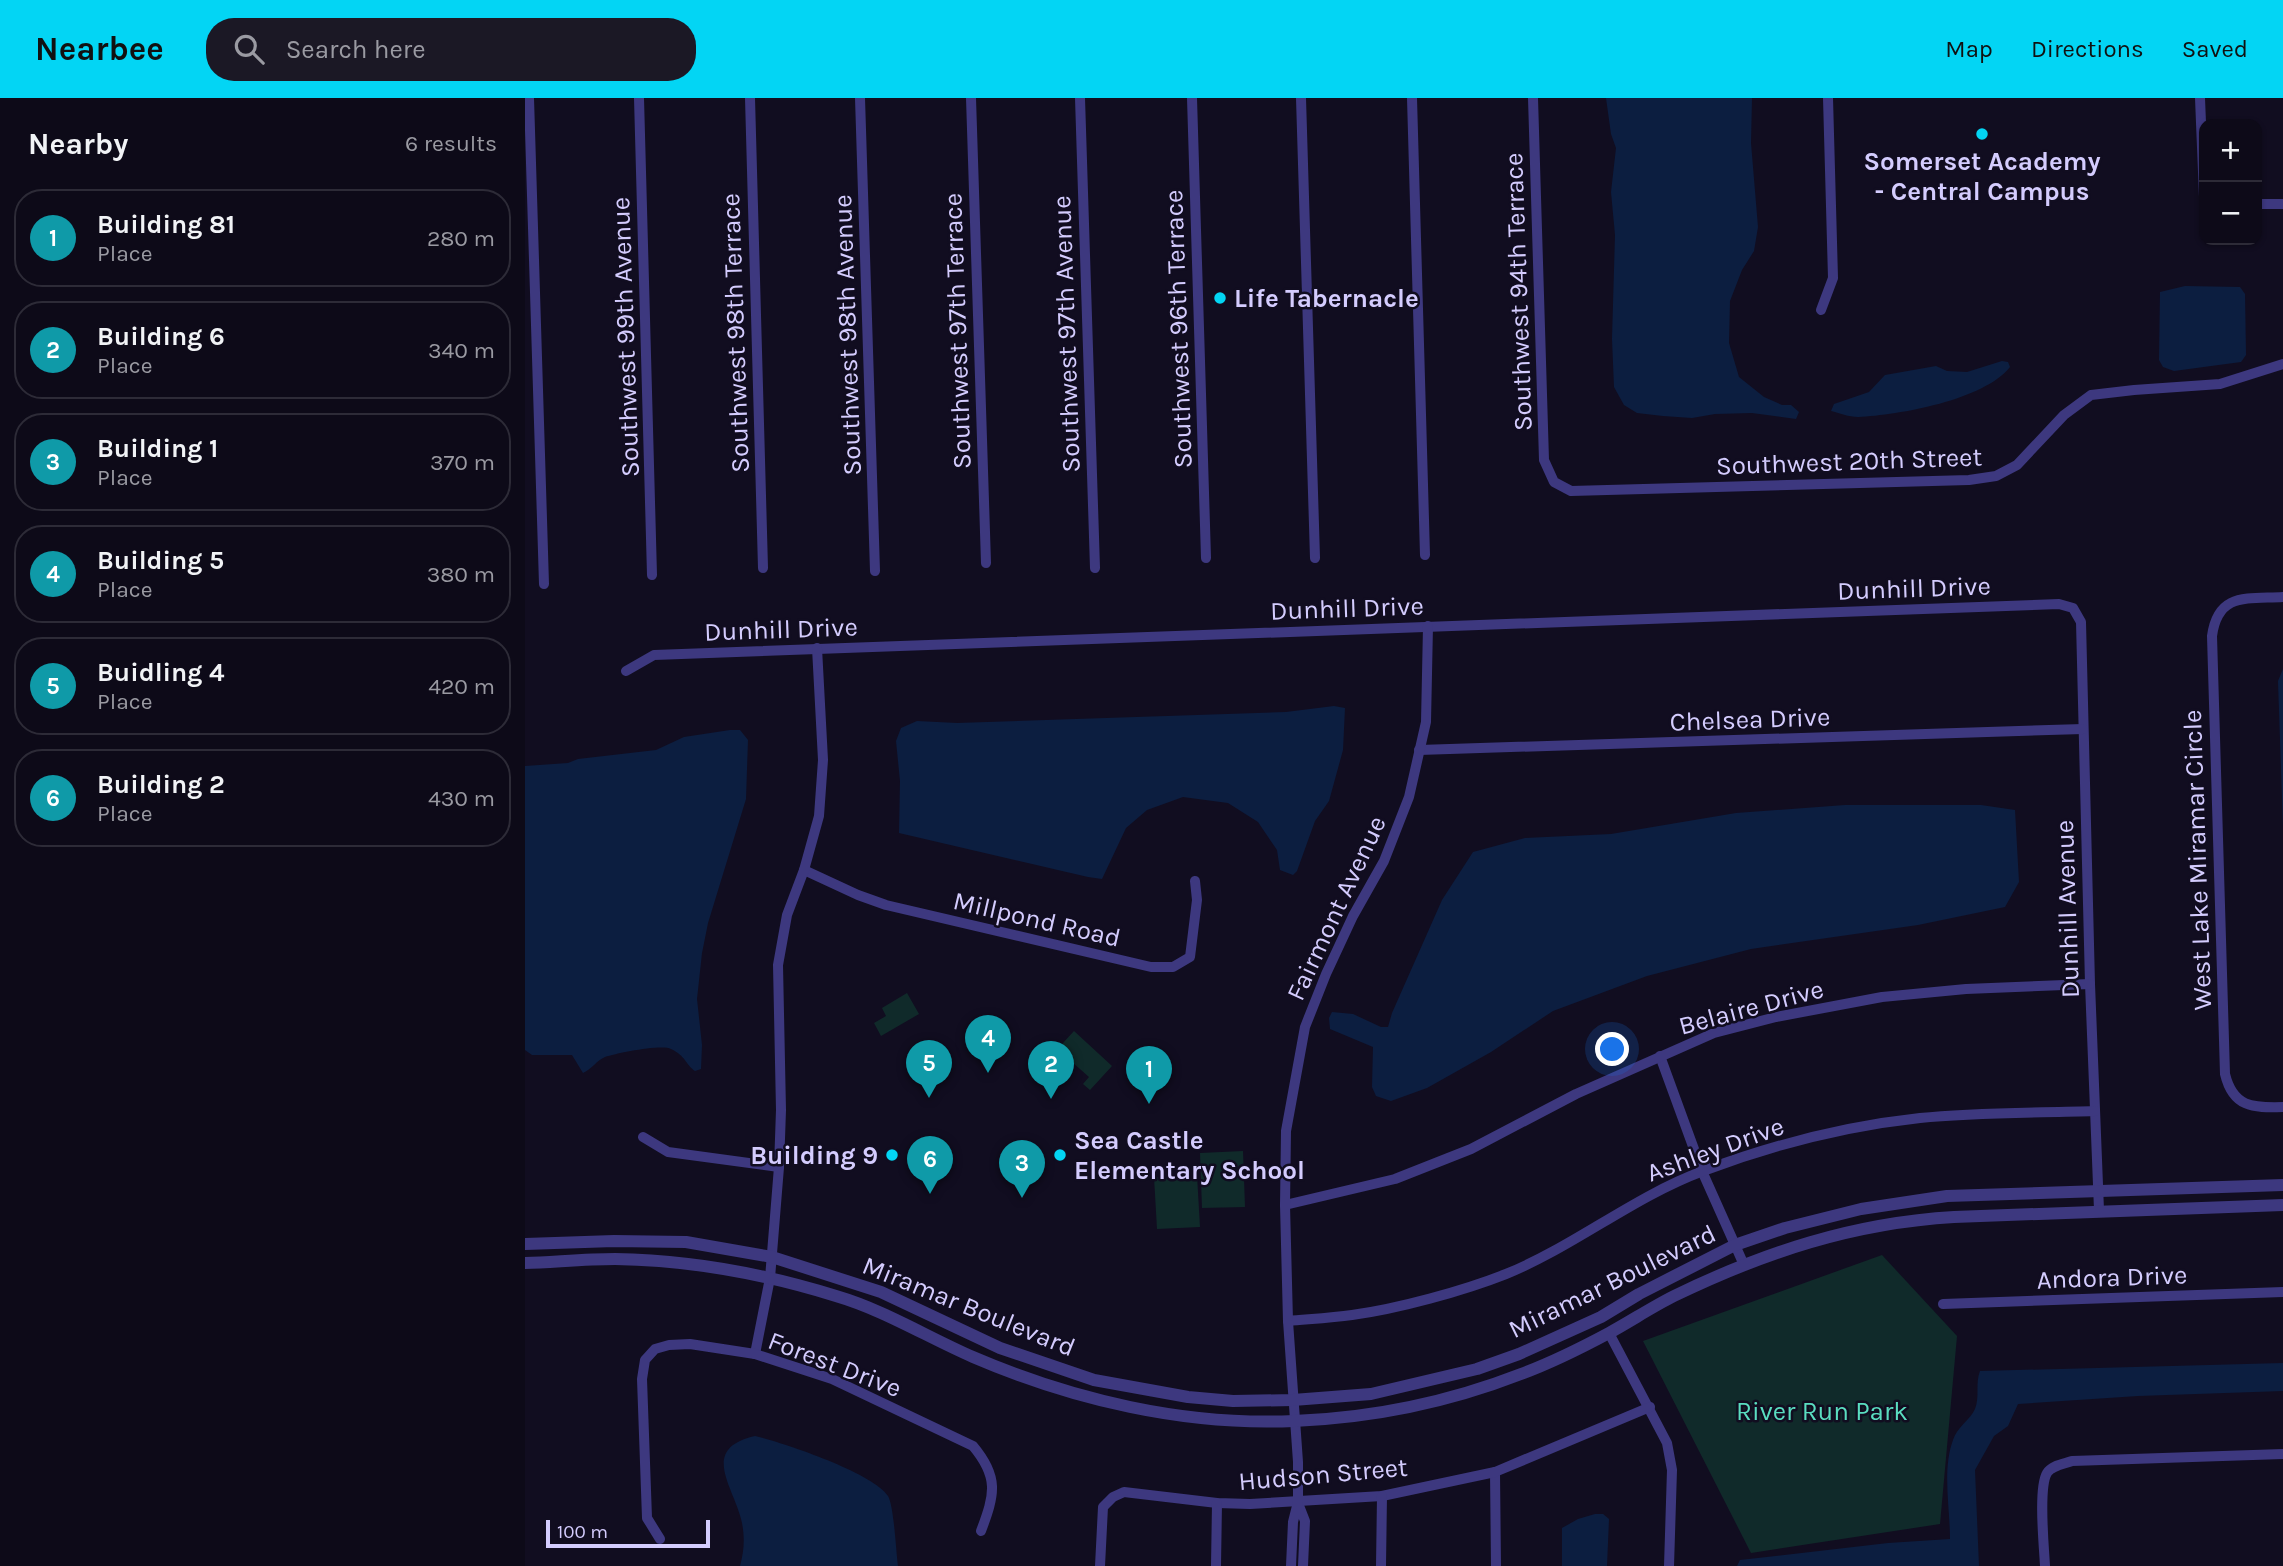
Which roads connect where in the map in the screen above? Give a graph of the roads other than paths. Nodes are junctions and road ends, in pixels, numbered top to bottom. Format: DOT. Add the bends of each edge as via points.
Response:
graph roads {
  1 [pos="529,98"];
  2 [pos="639,98"];
  3 [pos="750,98"];
  4 [pos="860,98"];
  5 [pos="971,98"];
  6 [pos="1080,98"];
  7 [pos="1192,98"];
  8 [pos="1301,98"];
  9 [pos="1412,98"];
  10 [pos="1533,98"];
  11 [pos="1828,98"];
  12 [pos="2200,98"];
  13 [pos="2203,182"];
  14 [pos="2262,204"];
  15 [pos="2283,204"];
  16 [pos="1821,310"];
  17 [pos="2283,365"];
  18 [pos="1554,482"];
  19 [pos="1425,555"];
  20 [pos="1206,558"];
  21 [pos="1315,558"];
  22 [pos="986,563"];
  23 [pos="763,568"];
  24 [pos="1095,568"];
  25 [pos="875,571"];
  26 [pos="652,575"];
  27 [pos="544,584"];
  28 [pos="2283,597"];
  29 [pos="2073,608"];
  30 [pos="1428,626"];
  31 [pos="817,648"];
  32 [pos="626,671"];
  33 [pos="2083,729"];
  34 [pos="1419,750"];
  35 [pos="804,870"];
  36 [pos="1195,881"];
  37 [pos="2090,984"];
  38 [pos="1660,1055"];
  39 [pos="2283,1107"];
  40 [pos="2095,1111"];
  41 [pos="643,1137"];
  42 [pos="779,1167"];
  43 [pos="1702,1171"];
  44 [pos="2283,1185"];
  45 [pos="2098,1191"];
  46 [pos="1285,1205"];
  47 [pos="2283,1205"];
  48 [pos="2099,1210"];
  49 [pos="525,1244"];
  50 [pos="1735,1245"];
  51 [pos="772,1257"];
  52 [pos="525,1263"];
  53 [pos="1744,1265"];
  54 [pos="770,1278"];
  55 [pos="2283,1292"];
  56 [pos="1943,1304"];
  57 [pos="1288,1321"];
  58 [pos="1609,1333"];
  59 [pos="755,1354"];
  60 [pos="1293,1400"];
  61 [pos="1650,1407"];
  62 [pos="1294,1421"];
  63 [pos="2283,1454"];
  64 [pos="1495,1472"];
  65 [pos="1382,1496"];
  66 [pos="1298,1502"];
  67 [pos="1217,1503"];
  68 [pos="981,1531"];
  69 [pos="660,1539"];
  70 [pos="1100,1566"];
  71 [pos="1216,1566"];
  72 [pos="1291,1566"];
  73 [pos="1303,1566"];
  74 [pos="1381,1566"];
  75 [pos="1496,1566"];
  76 [pos="1669,1566"];
  77 [pos="2045,1566"];
  1 -- 27 [label="street"];
  2 -- 26 [label="street, Southwest 99th Avenue"];
  3 -- 23 [label="street, Southwest 98th Terrace"];
  4 -- 25 [label="street, Southwest 98th Avenue"];
  5 -- 22 [label="street, Southwest 97th Terrace"];
  6 -- 24 [label="street, Southwest 97th Avenue"];
  7 -- 20 [label="street, Southwest 96th Terrace"];
  8 -- 21 [label="street"];
  9 -- 19 [label="street"];
  10 -- 18 [label="street, Southwest 94th Terrace" via="1544,460"];
  11 -- 16 [label="street" via="1833,278"];
  12 -- 13 [label="street"];
  14 -- 15 [label="street"];
  17 -- 18 [label="street, Southwest 20th Street" via="2220,384 2091,395 2064,415 2017,465 1996,476 1571,491"];
  28 -- 39 [label="street, West Lake Miramar Circle" via="2237,599 2219,612 2212,636 2225,1074 2229,1090 2242,1103"];
  29 -- 30 [label="street, Dunhill Drive" via="2059,604"];
  29 -- 33 [label="street, Dunhill Avenue" via="2081,622"];
  30 -- 31 [label="street, Dunhill Drive"];
  30 -- 34 [label="street, Fairmont Avenue" via="1426,722"];
  31 -- 32 [label="street, Dunhill Drive" via="655,655"];
  31 -- 35 [label="street" via="823,760 819,816"];
  33 -- 34 [label="street, Chelsea Drive"];
  33 -- 37 [label="street, Dunhill Avenue"];
  34 -- 46 [label="street, Fairmont Avenue" via="1397,830 1331,963 1305,1027 1286,1131"];
  35 -- 36 [label="street, Millpond Road" via="886,905 1151,967 1173,967 1190,957"];
  35 -- 42 [label="street" via="787,915 778,965"];
  37 -- 38 [label="street, Belaire Drive" via="1882,997 1726,1030"];
  37 -- 40 [label="street, Dunhill Avenue"];
  38 -- 43 [label="street"];
  38 -- 46 [label="street, Belaire Drive" via="1471,1149 1395,1179"];
  40 -- 43 [label="street, Ashley Drive" via="1920,1118 1850,1128 1771,1147"];
  40 -- 45 [label="street, Dunhill Avenue"];
  41 -- 42 [label="street" via="668,1152"];
  42 -- 51 [label="street"];
  43 -- 50 [label="street"];
  43 -- 57 [label="street, Ashley Drive" via="1646,1196 1580,1237 1506,1274 1354,1315"];
  44 -- 45 [label="street, Miramar Boulevard"];
  45 -- 48 [label="street, Dunhill Avenue"];
  45 -- 50 [label="street, Miramar Boulevard" via="1947,1196 1827,1216"];
  46 -- 57 [label="street, Fairmont Avenue"];
  47 -- 48 [label="street, Miramar Boulevard"];
  48 -- 53 [label="street, Miramar Boulevard" via="1915,1219 1794,1245"];
  49 -- 51 [label="street, Miramar Boulevard" via="686,1242"];
  50 -- 53 [label="street"];
  50 -- 60 [label="street, Miramar Boulevard" via="1601,1317 1477,1369 1371,1394"];
  51 -- 54 [label="street"];
  51 -- 60 [label="street, Miramar Boulevard" via="881,1292 1000,1348 1094,1380 1188,1397"];
  52 -- 54 [label="street, Miramar Boulevard" via="637,1260 710,1266"];
  53 -- 58 [label="street, Miramar Boulevard" via="1672,1297"];
  54 -- 59 [label="street"];
  54 -- 62 [label="street, Miramar Boulevard" via="851,1301 975,1357 1099,1400 1227,1421"];
  55 -- 56 [label="street, Andora Drive"];
  57 -- 60 [label="street, Fairmont Avenue"];
  58 -- 61 [label="street"];
  58 -- 62 [label="street, Miramar Boulevard" via="1524,1373 1421,1405"];
  59 -- 68 [label="street, Forest Drive" via="832,1379 973,1446 986,1461 993,1481 993,1500"];
  59 -- 69 [label="street, Forest Drive" via="669,1345 655,1349 645,1360 647,1518"];
  60 -- 62 [label="street, Fairmont Avenue"];
  61 -- 64 [label="street, Hudson Street"];
  61 -- 76 [label="street" via="1667,1443 1672,1470"];
  62 -- 66 [label="street, Fairmont Avenue"];
  63 -- 77 [label="street" via="2082,1461 2053,1467 2043,1488"];
  64 -- 65 [label="street, Hudson Street"];
  64 -- 75 [label="street"];
  65 -- 66 [label="street, Hudson Street"];
  65 -- 74 [label="street"];
  66 -- 67 [label="street, Hudson Street"];
  66 -- 72 [label="street, Fairmont Avenue"];
  66 -- 73 [label="street, Fairmont Avenue" via="1305,1521"];
  67 -- 70 [label="street, Hudson Street" via="1124,1492 1113,1497 1103,1507"];
  67 -- 71 [label="street"];
}
